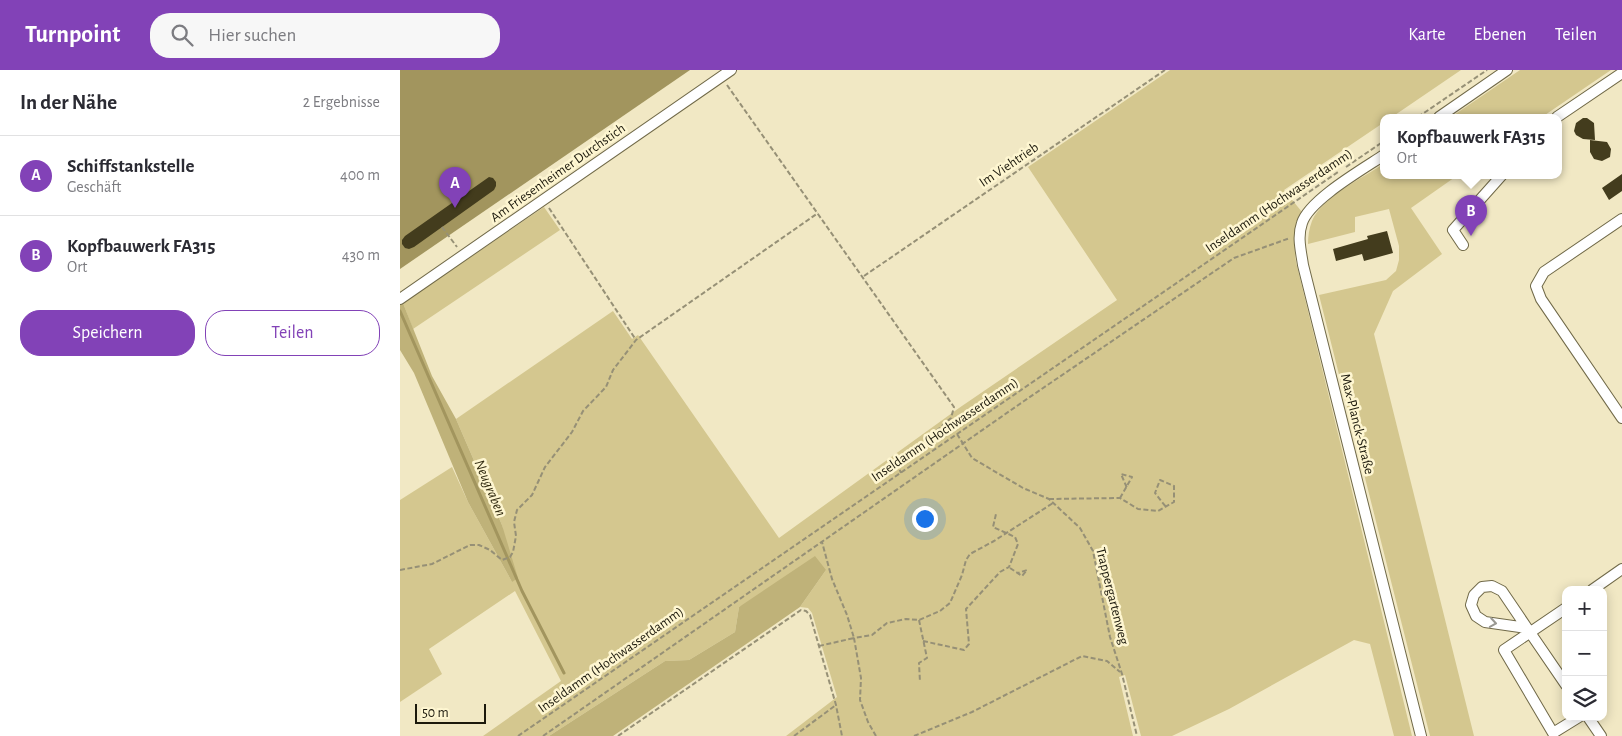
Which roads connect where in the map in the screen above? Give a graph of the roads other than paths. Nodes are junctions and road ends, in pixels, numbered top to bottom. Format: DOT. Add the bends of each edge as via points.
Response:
graph roads {
  1 [pos="731,70"];
  2 [pos="1507,70"];
  3 [pos="1622,73"];
  4 [pos="1442,114"];
  5 [pos="1561,114"];
  6 [pos="1380,158"];
  7 [pos="1498,179"];
  8 [pos="1622,219"];
  9 [pos="1463,245"];
  10 [pos="400,299"];
  11 [pos="1622,418"];
  12 [pos="1622,569"];
  13 [pos="1598,586"];
  14 [pos="1562,610"];
  15 [pos="1529,630"];
  16 [pos="1562,679"];
  17 [pos="1572,721"];
  18 [pos="1591,721"];
  19 [pos="1421,736"];
  20 [pos="1601,736"];
  1 -- 10 [label="street, Am Friesenheimer Durchstich"];
  2 -- 4 [label="street"];
  3 -- 5 [label="street"];
  6 -- 19 [label="street, Max-Planck-Straße" via="1323,196 1306,214 1300,234 1303,265"];
  7 -- 9 [label="street" via="1453,230"];
  8 -- 11 [label="street" via="1544,272 1536,286 1541,299"];
  12 -- 13 [label="street"];
  14 -- 15 [label="street"];
  15 -- 15 [label="street, one-way" via="1502,591 1492,586 1482,587 1474,594 1471,605 1476,616 1485,622"];
  15 -- 16 [label="street"];
  15 -- 17 [label="street" via="1504,650 1552,733"];
  18 -- 20 [label="street"];
}
